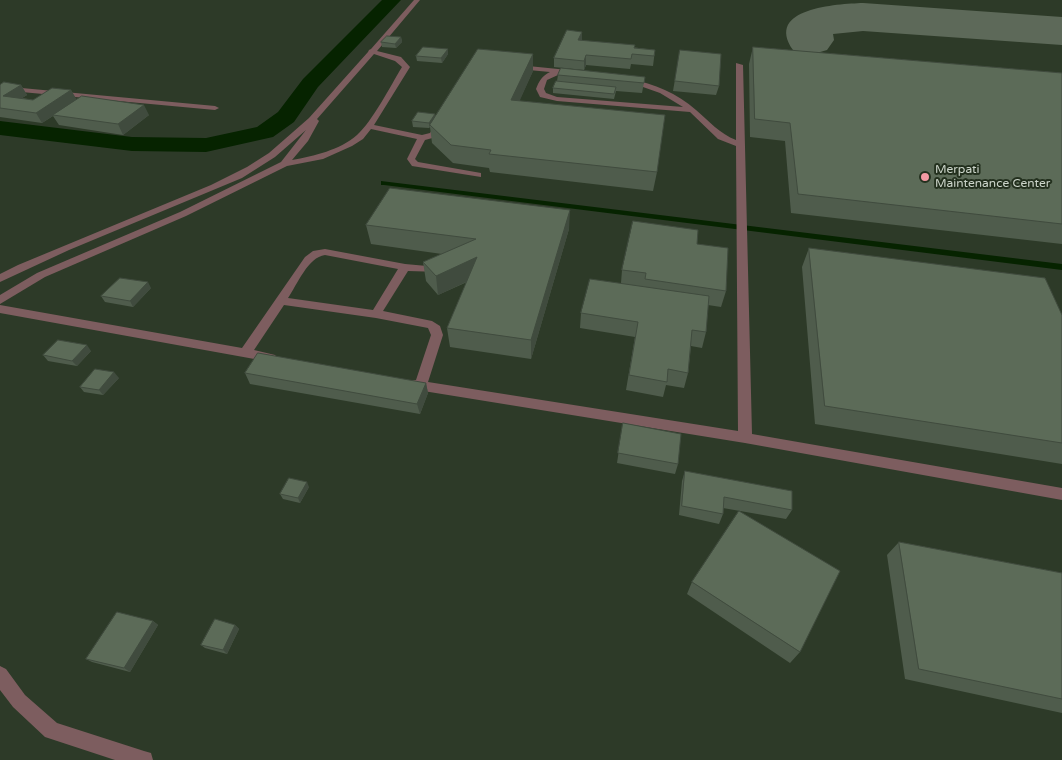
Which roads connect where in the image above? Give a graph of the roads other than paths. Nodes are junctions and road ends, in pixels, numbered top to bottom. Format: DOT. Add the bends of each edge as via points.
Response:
graph roads {
  1 [pos="417,0"];
  2 [pos="372,51"];
  3 [pos="739,65"];
  4 [pos="512,66"];
  5 [pos="558,71"];
  6 [pos="586,74"];
  7 [pos="623,80"];
  8 [pos="0,88"];
  9 [pos="215,108"];
  10 [pos="321,110"];
  11 [pos="692,110"];
  12 [pos="443,119"];
  13 [pos="369,126"];
  14 [pos="422,138"];
  15 [pos="741,144"];
  16 [pos="284,164"];
  17 [pos="478,175"];
  18 [pos="405,267"];
  19 [pos="438,270"];
  20 [pos="0,278"];
  21 [pos="0,300"];
  22 [pos="282,301"];
  23 [pos="5,310"];
  24 [pos="376,314"];
  25 [pos="245,354"];
  26 [pos="284,361"];
  27 [pos="401,382"];
  28 [pos="420,386"];
  29 [pos="746,438"];
  30 [pos="1062,494"];
  31 [pos="0,675"];
  32 [pos="144,760"];
  1 -- 2 [label="street"];
  2 -- 10 [label="street"];
  2 -- 13 [label="street" via="398,59 406,66"];
  3 -- 15 [label="street"];
  4 -- 5 [label="street"];
  5 -- 6 [label="street"];
  5 -- 11 [label="street" via="541,83 543,95 557,99"];
  7 -- 11 [label="street" via="658,89"];
  8 -- 9 [label="street"];
  10 -- 16 [label="street" via="305,139"];
  10 -- 20 [label="street" via="258,164 210,188"];
  11 -- 15 [label="street" via="722,137"];
  12 -- 14 [label="street" via="433,135"];
  13 -- 14 [label="street"];
  13 -- 16 [label="street" via="360,137 333,152"];
  14 -- 17 [label="street" via="411,159 415,164"];
  15 -- 29 [label="street"];
  16 -- 21 [label="street" via="183,214 41,275"];
  18 -- 19 [label="street"];
  18 -- 22 [label="street" via="317,253 309,259"];
  18 -- 24 [label="street"];
  22 -- 24 [label="street"];
  22 -- 25 [label="street"];
  23 -- 25 [label="street"];
  24 -- 28 [label="street" via="432,325 436,329 437,335"];
  25 -- 26 [label="street"];
  27 -- 28 [label="street"];
  28 -- 29 [label="street"];
  29 -- 30 [label="street"];
  31 -- 32 [label="street" via="19,702 52,730"];
}
